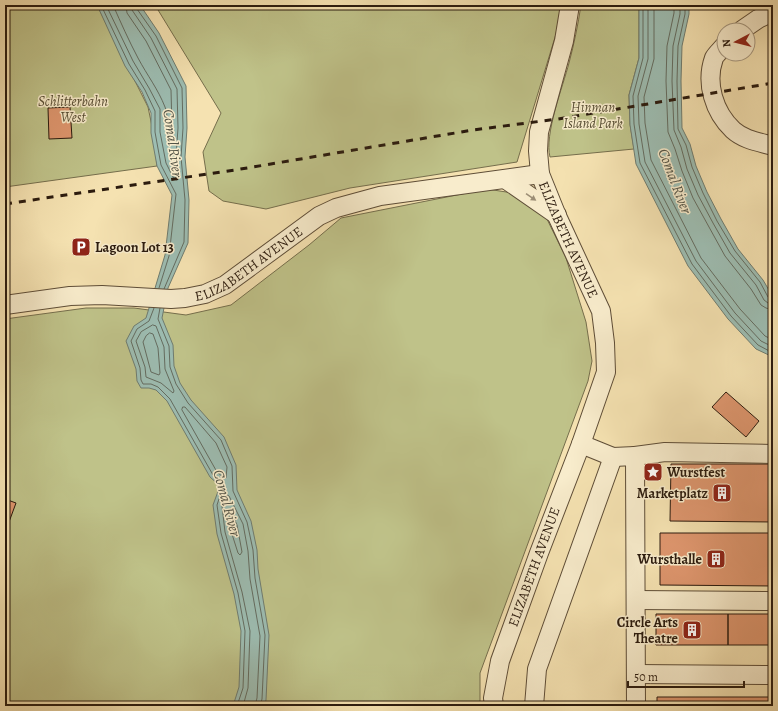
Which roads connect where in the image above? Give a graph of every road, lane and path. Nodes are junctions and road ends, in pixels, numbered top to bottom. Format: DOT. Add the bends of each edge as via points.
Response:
graph roads {
  1 [pos="570,5"];
  2 [pos="773,12"];
  3 [pos="754,22"];
  4 [pos="716,57"];
  5 [pos="773,146"];
  6 [pos="540,174"];
  7 [pos="505,179"];
  8 [pos="557,215"];
  9 [pos="5,305"];
  10 [pos="581,444"];
  11 [pos="773,454"];
  12 [pos="635,456"];
  13 [pos="613,457"];
  14 [pos="636,600"];
  15 [pos="767,601"];
  16 [pos="636,674"];
  17 [pos="773,675"];
  18 [pos="494,706"];
  19 [pos="534,706"];
  20 [pos="636,706"];
  1 -- 6 [label="street" via="564,41 539,132"];
  2 -- 3 [label="street"];
  4 -- 5 [label="street" via="710,82 714,103 722,117 733,130 746,138"];
  6 -- 7 [label="street, ELIZABETH AVENUE"];
  6 -- 8 [label="street, ELIZABETH AVENUE"];
  7 -- 8 [label="street, one-way"];
  7 -- 9 [label="street, ELIZABETH AVENUE" via="380,196 336,208 319,216 225,285 204,294 171,299 70,296"];
  8 -- 10 [label="street, ELIZABETH AVENUE" via="601,311 605,344 606,372"];
  10 -- 13 [label="street"];
  10 -- 18 [label="street, ELIZABETH AVENUE" via="538,553 500,661"];
  11 -- 12 [label="street" via="665,452"];
  12 -- 13 [label="street"];
  12 -- 14 [label="street"];
  13 -- 19 [label="street" via="537,669"];
  14 -- 15 [label="street"];
  14 -- 16 [label="street"];
  16 -- 17 [label="street"];
  16 -- 20 [label="street"];
}
